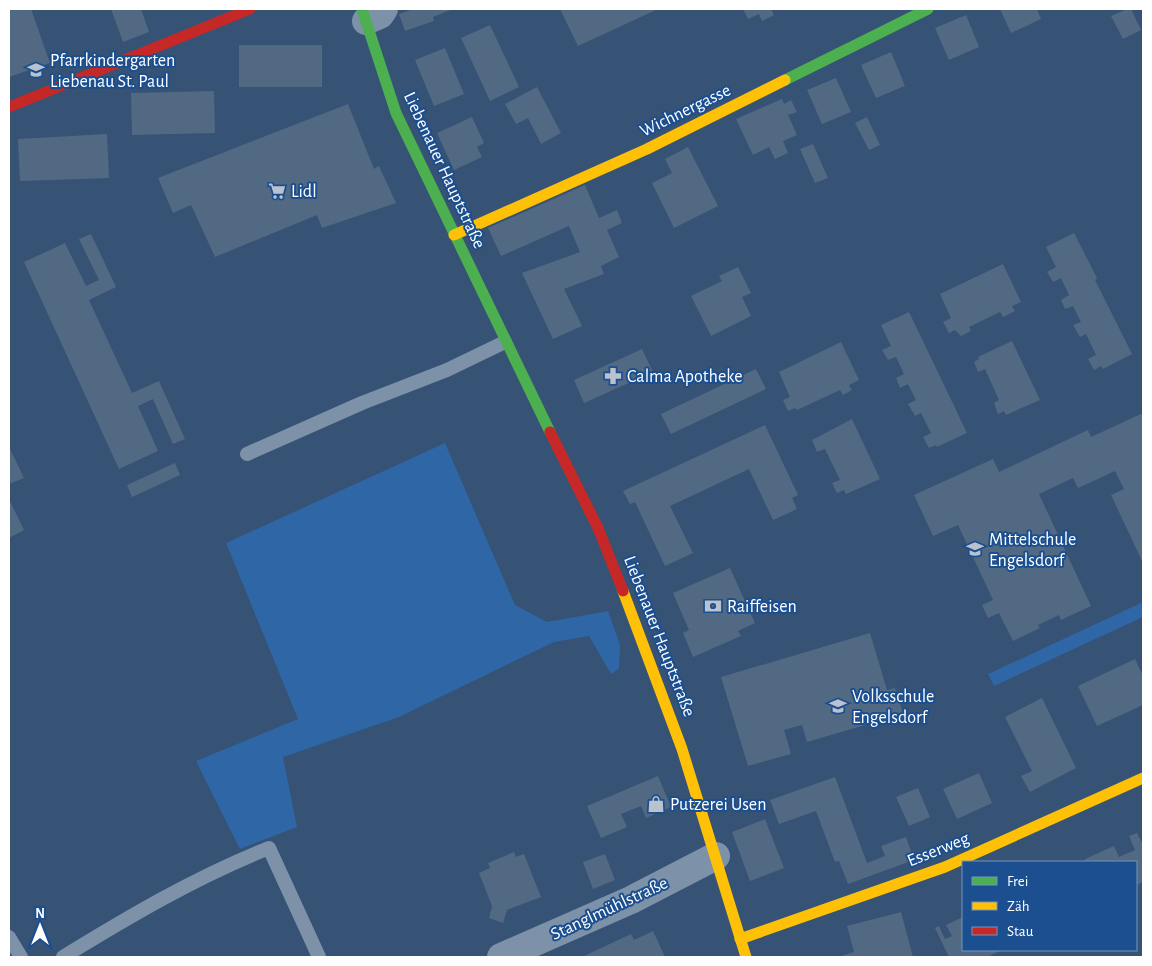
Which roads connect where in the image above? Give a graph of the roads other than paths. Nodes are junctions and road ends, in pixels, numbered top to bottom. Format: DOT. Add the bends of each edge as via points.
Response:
graph roads {
  1 [pos="250,9"];
  2 [pos="928,9"];
  3 [pos="371,13"];
  4 [pos="9,107"];
  5 [pos="454,235"];
  6 [pos="505,342"];
  7 [pos="247,454"];
  8 [pos="1143,778"];
  9 [pos="716,856"];
  10 [pos="9,938"];
  11 [pos="740,939"];
  12 [pos="21,957"];
  13 [pos="63,957"];
  14 [pos="319,957"];
  15 [pos="501,957"];
  16 [pos="746,957"];
  1 -- 4 [label="street" via="44,90"];
  2 -- 5 [label="street, Wichnergasse" via="647,149"];
  3 -- 5 [label="street, Liebenauer Hauptstraße" via="396,113"];
  5 -- 6 [label="street, Liebenauer Hauptstraße"];
  6 -- 7 [label="lane" via="447,370 362,402"];
  6 -- 9 [label="street, Liebenauer Hauptstraße" via="598,528 665,701"];
  8 -- 11 [label="street, Esserweg" via="945,867"];
  9 -- 11 [label="street, Liebenauer Hauptstraße"];
  9 -- 15 [label="street, Stanglmühlstraße" via="631,900"];
  10 -- 12 [label="lane"];
  11 -- 16 [label="street, Liebenauer Hauptstraße"];
  13 -- 14 [label="lane" via="154,902 231,863 270,848"];
}
